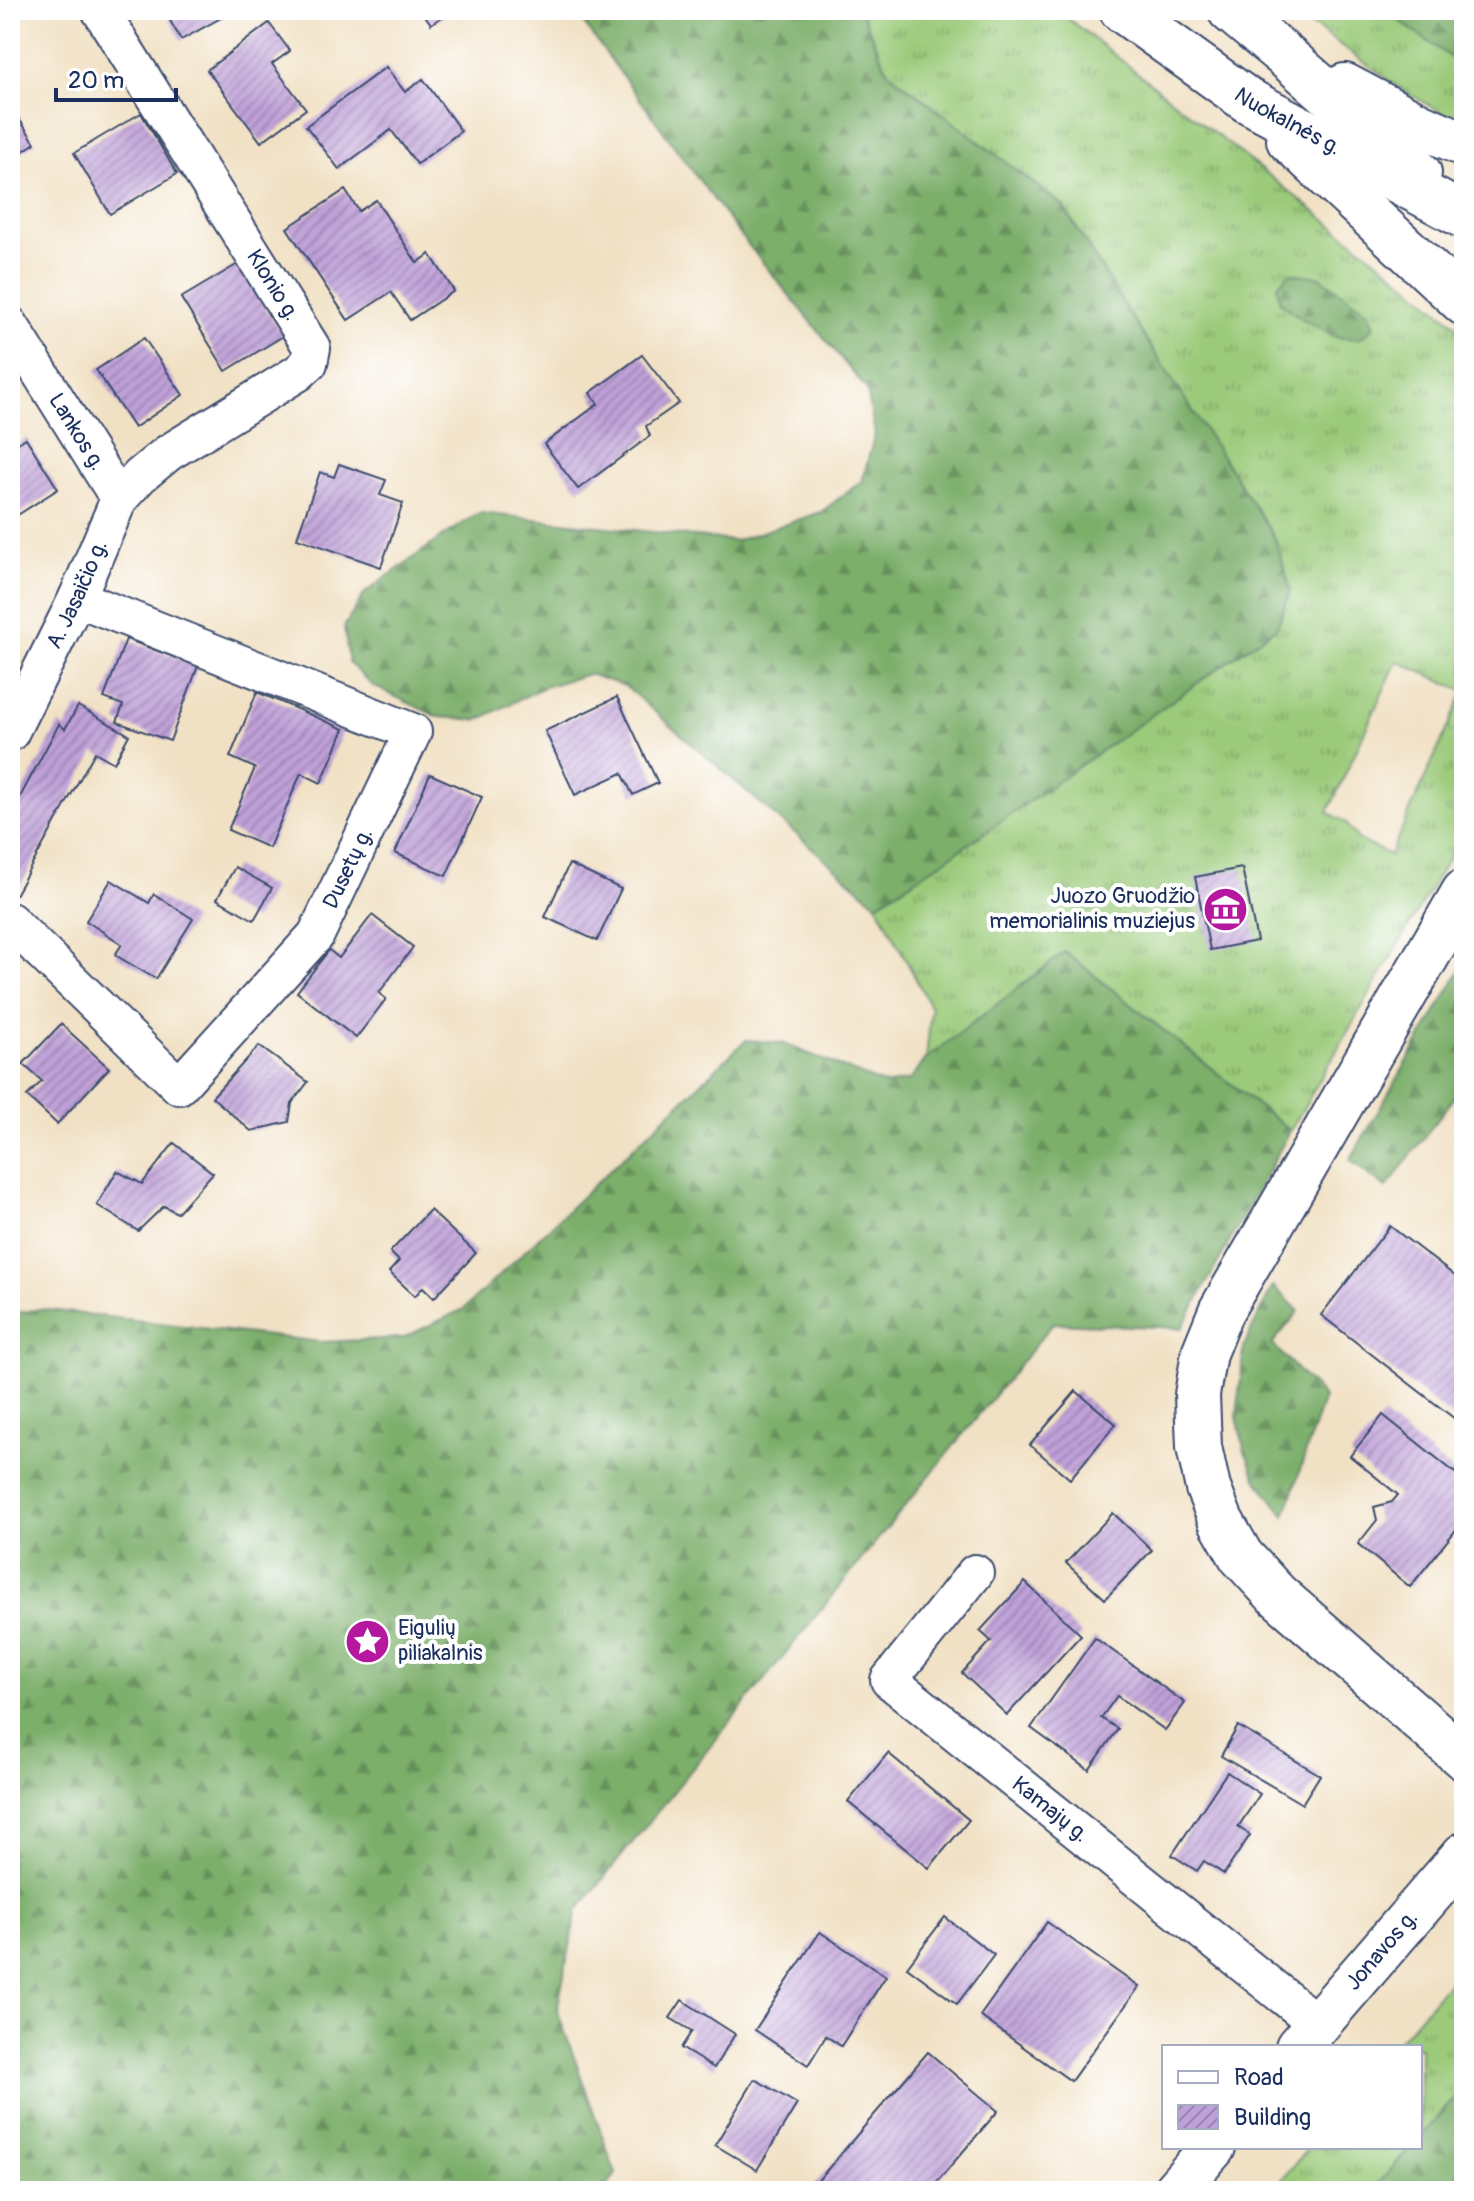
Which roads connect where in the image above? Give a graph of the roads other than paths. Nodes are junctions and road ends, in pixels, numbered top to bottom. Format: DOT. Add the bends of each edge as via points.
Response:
graph roads {
  1 [pos="100,10"];
  2 [pos="1122,10"];
  3 [pos="1230,10"];
  4 [pos="1283,54"];
  5 [pos="1247,100"];
  6 [pos="1464,144"];
  7 [pos="1464,214"];
  8 [pos="1464,303"];
  9 [pos="10,325"];
  10 [pos="119,499"];
  11 [pos="77,598"];
  12 [pos="10,733"];
  13 [pos="1464,892"];
  14 [pos="10,921"];
  15 [pos="975,1573"];
  16 [pos="1464,1758"];
  17 [pos="1464,1855"];
  18 [pos="1308,2036"];
  19 [pos="1211,2149"];
  20 [pos="1175,2191"];
  1 -- 10 [label="street, Klonio g." via="312,348 309,363 298,373 168,453"];
  2 -- 5 [label="main road, Nuokalnės g."];
  3 -- 4 [label="main road, Nuokalnės g."];
  4 -- 6 [label="main road"];
  4 -- 7 [label="main road, Nuokalnės g."];
  5 -- 7 [label="main road, Nuokalnės g."];
  5 -- 8 [label="main road"];
  9 -- 10 [label="street, Lankos g."];
  10 -- 11 [label="street, A. Jasaičio g."];
  11 -- 12 [label="street, A. Jasaičio g."];
  11 -- 14 [label="street, Dusetų g." via="413,732 316,935 179,1086"];
  13 -- 16 [label="main road" via="1221,1311 1204,1353 1197,1395 1199,1447 1208,1488 1241,1556 1306,1622"];
  15 -- 18 [label="street, Kamajų g." via="889,1680"];
  17 -- 18 [label="main road, Jonavos g."];
  19 -- 20 [label="main road"];
}
